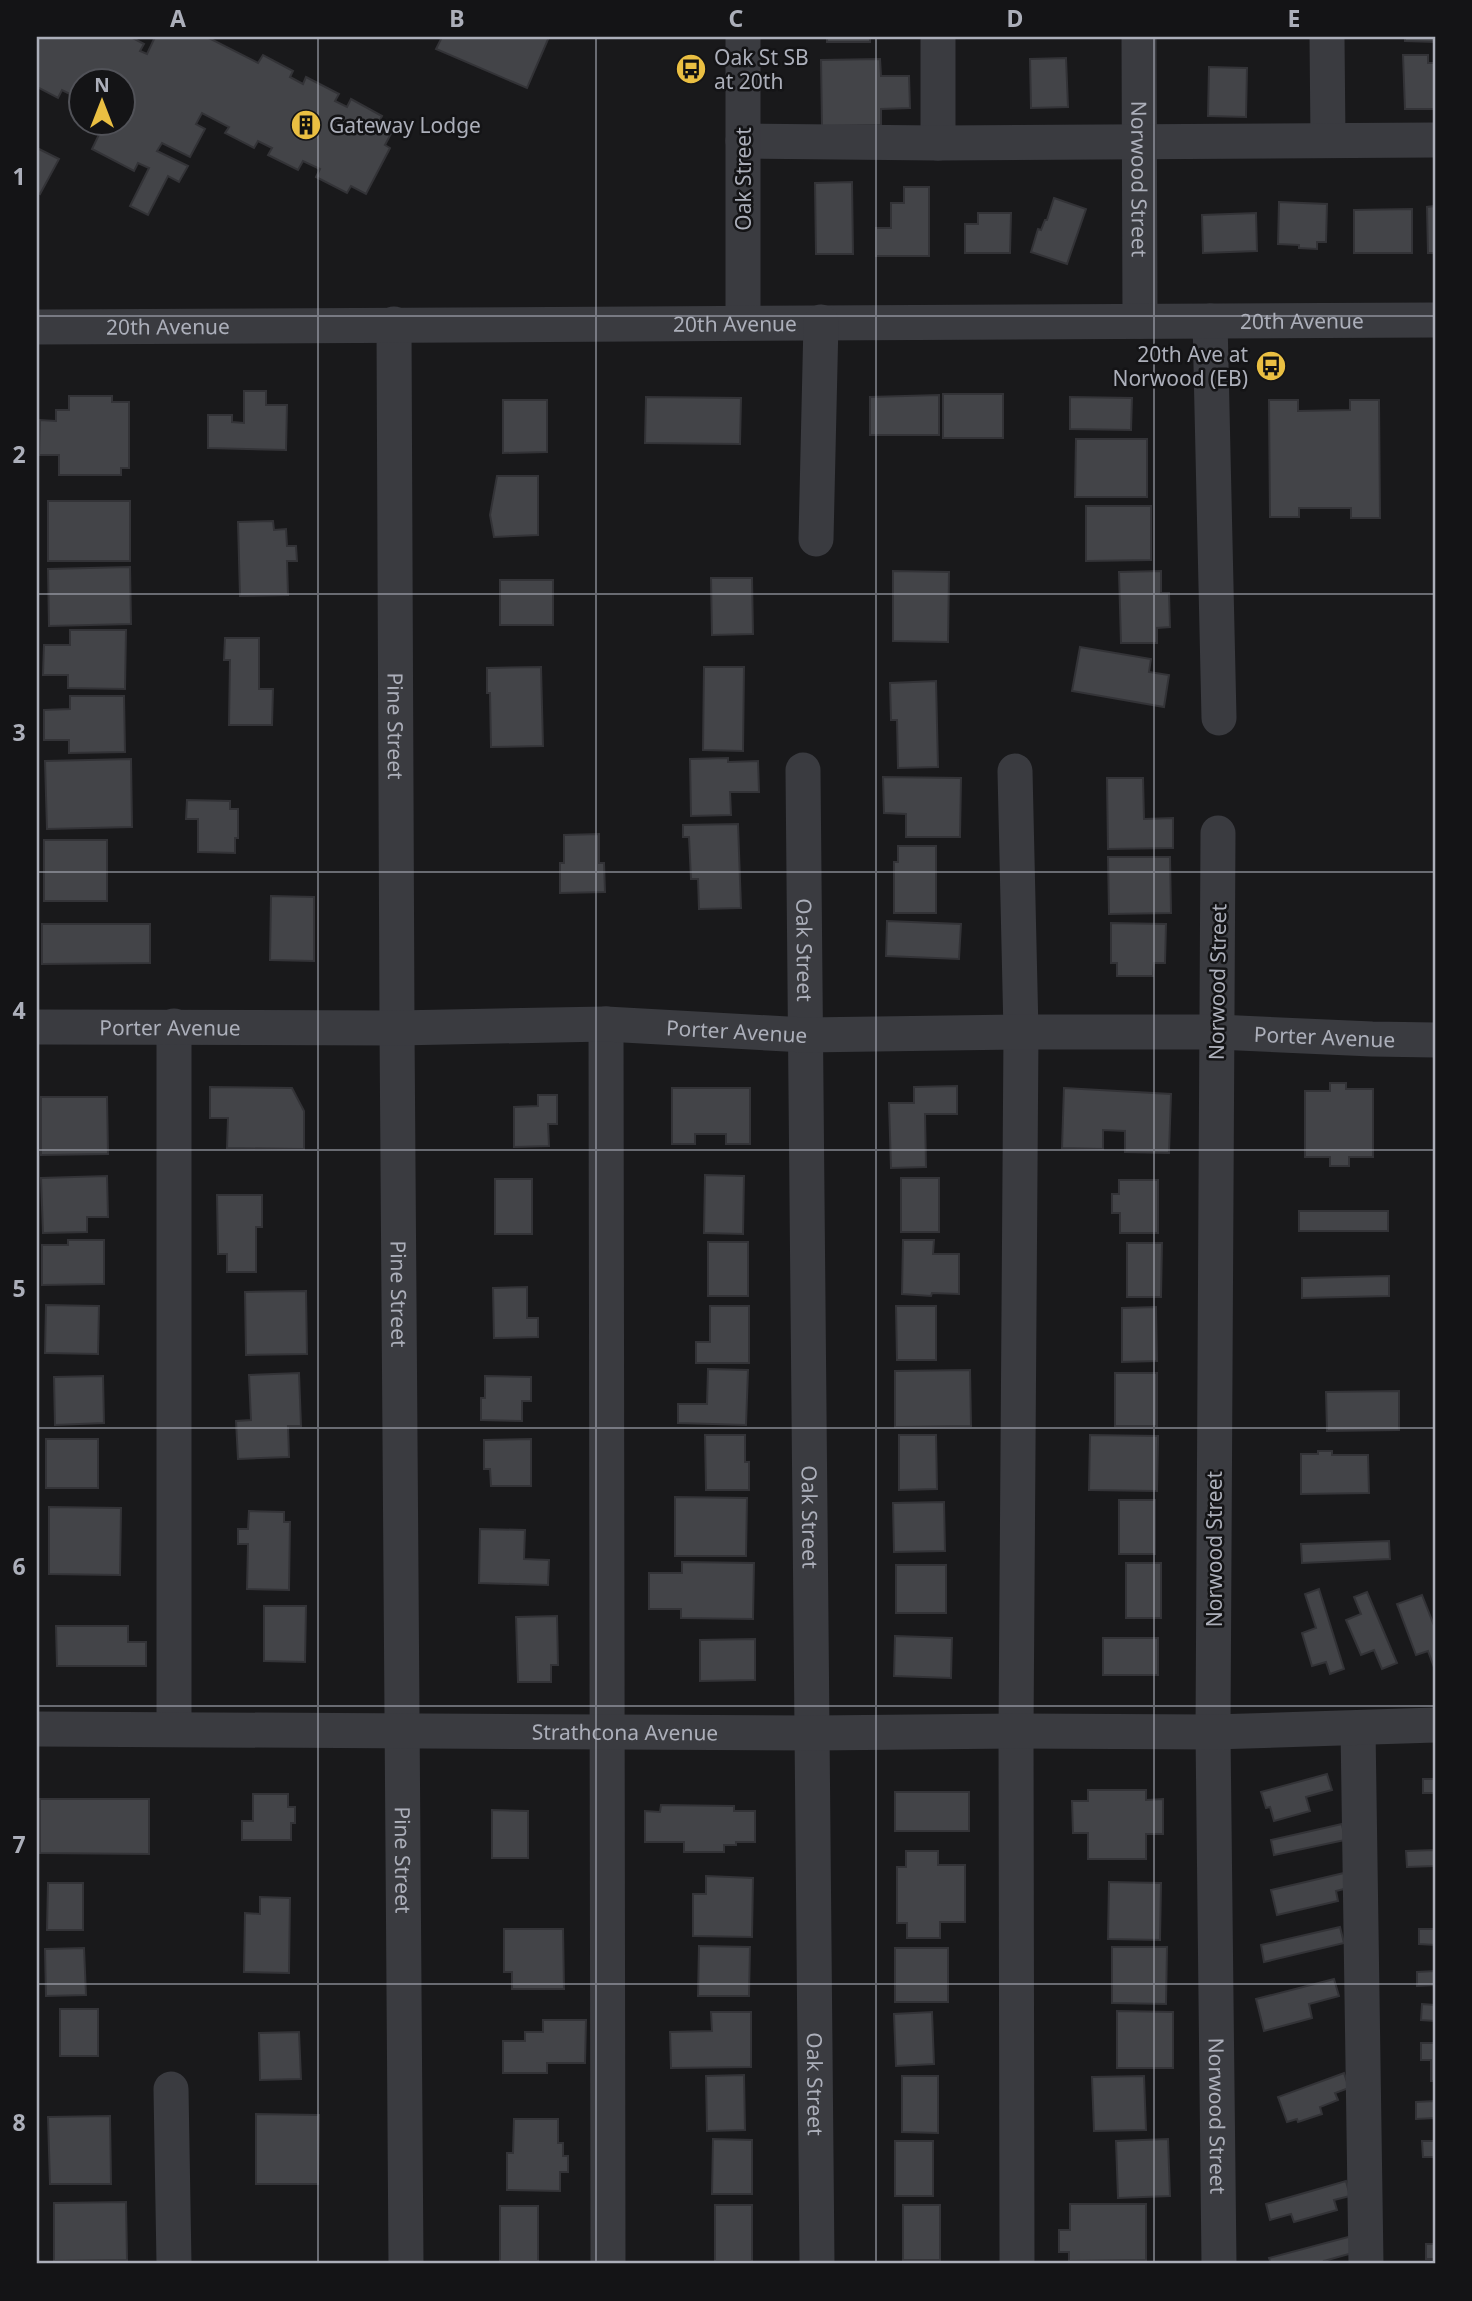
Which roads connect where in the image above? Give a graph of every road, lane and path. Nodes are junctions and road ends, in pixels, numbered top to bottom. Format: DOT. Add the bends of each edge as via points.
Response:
graph roads {
  1 [pos="743,37"];
  2 [pos="938,37"];
  3 [pos="1139,37"];
  4 [pos="1327,37"];
  5 [pos="1328,140"];
  6 [pos="1435,140"];
  7 [pos="743,141"];
  8 [pos="1139,142"];
  9 [pos="938,143"];
  10 [pos="1435,320"];
  11 [pos="1140,321"];
  12 [pos="1209,321"];
  13 [pos="743,322"];
  14 [pos="821,322"];
  15 [pos="394,324"];
  16 [pos="37,327"];
  17 [pos="816,538"];
  18 [pos="1219,718"];
  19 [pos="803,770"];
  20 [pos="1015,771"];
  21 [pos="1218,833"];
  22 [pos="606,1024"];
  23 [pos="174,1026"];
  24 [pos="37,1027"];
  25 [pos="397,1028"];
  26 [pos="1021,1032"];
  27 [pos="1217,1032"];
  28 [pos="805,1035"];
  29 [pos="1435,1040"];
  30 [pos="1435,1725"];
  31 [pos="1358,1728"];
  32 [pos="37,1729"];
  33 [pos="174,1729"];
  34 [pos="402,1731"];
  35 [pos="1016,1731"];
  36 [pos="607,1732"];
  37 [pos="1213,1732"];
  38 [pos="814,1733"];
  39 [pos="171,2089"];
  40 [pos="174,2264"];
  41 [pos="406,2264"];
  42 [pos="608,2264"];
  43 [pos="817,2264"];
  44 [pos="1017,2264"];
  45 [pos="1219,2264"];
  46 [pos="1366,2264"];
  1 -- 7 [label="street, Oak Street"];
  2 -- 9 [label="street"];
  3 -- 8 [label="street, Norwood Street"];
  4 -- 5 [label="street"];
  5 -- 6 [label="street"];
  5 -- 8 [label="street"];
  7 -- 9 [label="street"];
  7 -- 13 [label="street, Oak Street"];
  8 -- 9 [label="street"];
  8 -- 11 [label="street, Norwood Street"];
  10 -- 12 [label="street, 20th Avenue"];
  11 -- 12 [label="street, 20th Avenue"];
  11 -- 14 [label="street, 20th Avenue"];
  12 -- 18 [label="street"];
  13 -- 14 [label="street, 20th Avenue"];
  13 -- 15 [label="street, 20th Avenue"];
  14 -- 17 [label="street"];
  15 -- 16 [label="street, 20th Avenue"];
  15 -- 25 [label="street, Pine Street"];
  19 -- 28 [label="street, Oak Street"];
  20 -- 26 [label="street"];
  21 -- 27 [label="street, Norwood Street"];
  22 -- 25 [label="street, Porter Avenue"];
  22 -- 28 [label="street, Porter Avenue"];
  22 -- 36 [label="street"];
  23 -- 24 [label="street, Porter Avenue"];
  23 -- 25 [label="street, Porter Avenue"];
  23 -- 33 [label="street"];
  25 -- 34 [label="street, Pine Street"];
  26 -- 27 [label="street, Porter Avenue"];
  26 -- 28 [label="street, Porter Avenue"];
  26 -- 35 [label="street"];
  27 -- 29 [label="street, Porter Avenue"];
  27 -- 37 [label="street, Norwood Street"];
  28 -- 38 [label="street, Oak Street"];
  30 -- 31 [label="street, Strathcona Avenue"];
  31 -- 37 [label="street, Strathcona Avenue"];
  31 -- 46 [label="street"];
  32 -- 33 [label="street, Strathcona Avenue"];
  33 -- 34 [label="street, Strathcona Avenue"];
  34 -- 36 [label="street, Strathcona Avenue"];
  34 -- 41 [label="street, Pine Street"];
  35 -- 37 [label="street, Strathcona Avenue"];
  35 -- 38 [label="street, Strathcona Avenue"];
  35 -- 44 [label="street"];
  36 -- 38 [label="street, Strathcona Avenue"];
  36 -- 42 [label="street"];
  37 -- 45 [label="street, Norwood Street"];
  38 -- 43 [label="street, Oak Street"];
  39 -- 40 [label="street"];
}
